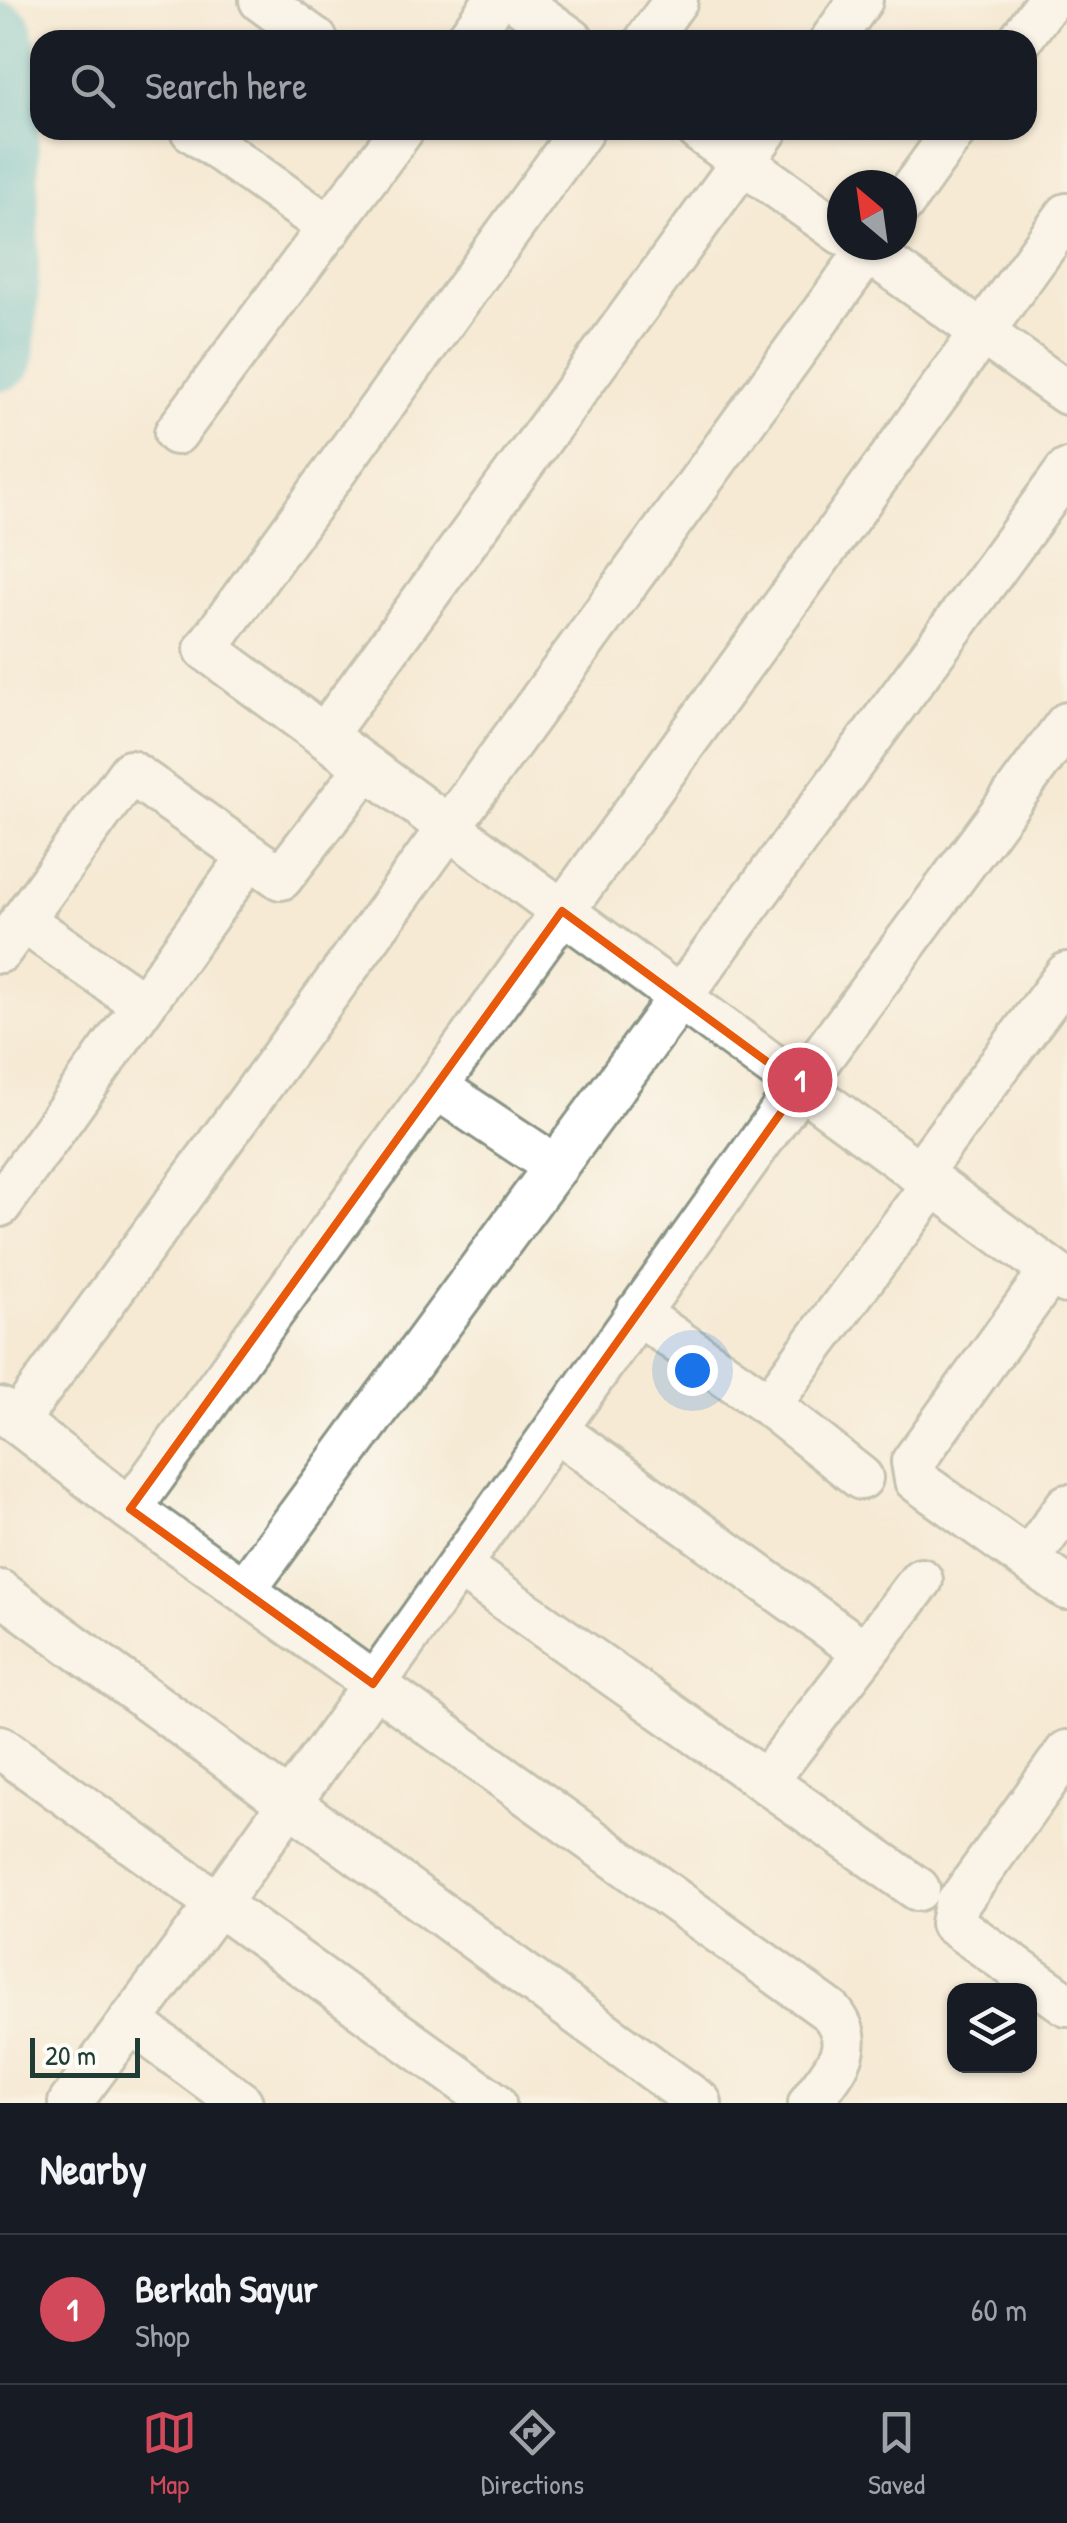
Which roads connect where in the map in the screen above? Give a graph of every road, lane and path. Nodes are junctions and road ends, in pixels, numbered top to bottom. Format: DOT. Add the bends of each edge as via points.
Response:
graph roads {
  1 [pos="261,0"];
  2 [pos="496,0"];
  3 [pos="516,0"];
  4 [pos="676,0"];
  5 [pos="1049,0"];
  6 [pos="302,30"];
  7 [pos="474,30"];
  8 [pos="558,30"];
  9 [pos="654,30"];
  10 [pos="1027,30"];
  11 [pos="206,140"];
  12 [pos="395,140"];
  13 [pos="575,140"];
  14 [pos="948,140"];
  15 [pos="755,146"];
  16 [pos="917,183"];
  17 [pos="827,213"];
  18 [pos="1067,215"];
  19 [pos="330,228"];
  20 [pos="848,260"];
  21 [pos="883,260"];
  22 [pos="982,332"];
  23 [pos="1067,393"];
  24 [pos="176,433"];
  25 [pos="1067,471"];
  26 [pos="1067,724"];
  27 [pos="324,736"];
  28 [pos="367,767"];
  29 [pos="450,828"];
  30 [pos="250,856"];
  31 [pos="562,911"];
  32 [pos="11,935"];
  33 [pos="1063,987"];
  34 [pos="680,998"];
  35 [pos="143,1004"];
  36 [pos="800,1086"];
  37 [pos="436,1087"];
  38 [pos="556,1167"];
  39 [pos="926,1179"];
  40 [pos="0,1205"];
  41 [pos="1059,1277"];
  42 [pos="637,1313"];
  43 [pos="768,1404"];
  44 [pos="8,1415"];
  45 [pos="556,1430"];
  46 [pos="861,1478"];
  47 [pos="1067,1506"];
  48 [pos="130,1509"];
  49 [pos="1028,1560"];
  50 [pos="459,1566"];
  51 [pos="921,1580"];
  52 [pos="1067,1588"];
  53 [pos="245,1589"];
  54 [pos="0,1592"];
  55 [pos="864,1652"];
  56 [pos="374,1684"];
  57 [pos="0,1747"];
  58 [pos="1067,1752"];
  59 [pos="766,1781"];
  60 [pos="290,1802"];
  61 [pos="918,1889"];
  62 [pos="218,1902"];
  63 [pos="1067,2004"];
  64 [pos="130,2021"];
  65 [pos="70,2103"];
  66 [pos="240,2103"];
  67 [pos="494,2103"];
  68 [pos="700,2103"];
  69 [pos="810,2103"];
  1 -- 6 [label="street"];
  2 -- 7 [label="street"];
  3 -- 8 [label="street"];
  4 -- 9 [label="street"];
  5 -- 10 [label="street"];
  11 -- 19 [label="street"];
  12 -- 19 [label="street"];
  13 -- 27 [label="street" via="206,649"];
  14 -- 16 [label="street"];
  15 -- 17 [label="street"];
  15 -- 27 [label="street"];
  18 -- 22 [label="street"];
  19 -- 24 [label="street"];
  20 -- 29 [label="street"];
  21 -- 22 [label="street"];
  22 -- 23 [label="street"];
  22 -- 31 [label="street"];
  25 -- 34 [label="street"];
  26 -- 36 [label="street"];
  27 -- 28 [label="street"];
  28 -- 29 [label="street"];
  28 -- 30 [label="street" via="281,878"];
  29 -- 31 [label="street"];
  29 -- 44 [label="street"];
  30 -- 32 [label="street" via="130,772"];
  30 -- 35 [label="street"];
  31 -- 34 [label="street"];
  31 -- 37 [label="street"];
  32 -- 35 [label="street"];
  33 -- 39 [label="street"];
  34 -- 36 [label="street"];
  34 -- 38 [label="street"];
  35 -- 40 [label="street"];
  36 -- 39 [label="street"];
  36 -- 42 [label="street"];
  37 -- 38 [label="street"];
  37 -- 48 [label="street"];
  38 -- 53 [label="street"];
  39 -- 41 [label="street"];
  39 -- 43 [label="street"];
  41 -- 49 [label="street" via="912,1462 916,1480"];
  42 -- 43 [label="street"];
  42 -- 45 [label="street"];
  43 -- 46 [label="street"];
  44 -- 48 [label="street"];
  45 -- 50 [label="street"];
  45 -- 55 [label="street"];
  47 -- 49 [label="street"];
  48 -- 53 [label="street"];
  49 -- 52 [label="street"];
  50 -- 56 [label="street"];
  50 -- 59 [label="street"];
  51 -- 55 [label="street"];
  53 -- 56 [label="street"];
  54 -- 60 [label="street"];
  55 -- 59 [label="street"];
  56 -- 60 [label="street"];
  56 -- 69 [label="street" via="832,2012 845,2033 843,2054"];
  57 -- 62 [label="street"];
  58 -- 63 [label="street" via="956,1906 952,1923"];
  59 -- 61 [label="street"];
  60 -- 62 [label="street"];
  60 -- 68 [label="street"];
  62 -- 64 [label="street"];
  62 -- 67 [label="street"];
  64 -- 65 [label="street"];
  64 -- 66 [label="street"];
}
